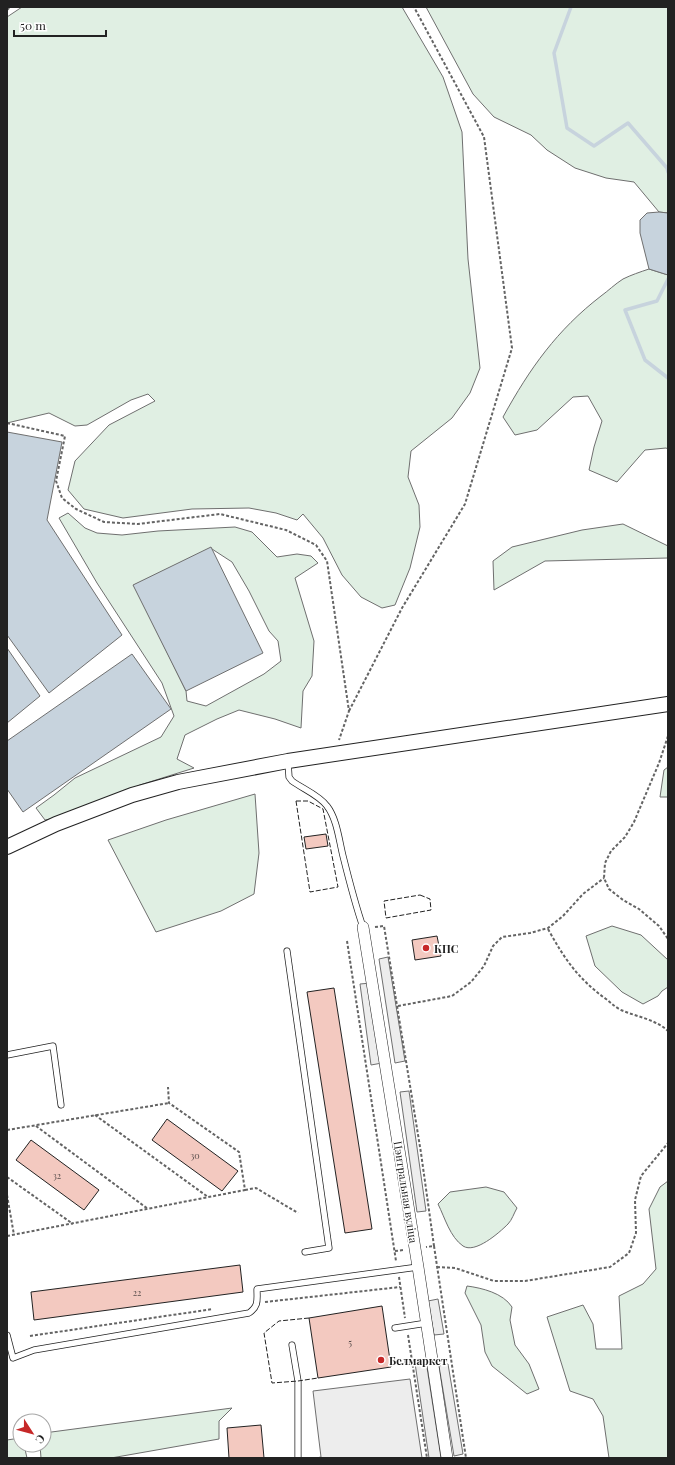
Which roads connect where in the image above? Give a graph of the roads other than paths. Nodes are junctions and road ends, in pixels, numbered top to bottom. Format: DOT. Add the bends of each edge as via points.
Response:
graph roads {
  1 [pos="668,704"];
  2 [pos="288,761"];
  3 [pos="7,847"];
  4 [pos="363,927"];
  5 [pos="287,951"];
  6 [pos="7,1055"];
  7 [pos="61,1105"];
  8 [pos="305,1252"];
  9 [pos="418,1267"];
  10 [pos="427,1323"];
  11 [pos="395,1328"];
  12 [pos="7,1335"];
  13 [pos="292,1345"];
  14 [pos="298,1458"];
  15 [pos="448,1458"];
  1 -- 2 [label="street"];
  2 -- 3 [label="street" via="178,782 132,795 56,824"];
  2 -- 4 [label="lane" via="289,777 292,781 318,797 330,811"];
  4 -- 9 [label="street, Цэнтральная вуліца"];
  5 -- 8 [label="lane" via="329,1248"];
  6 -- 7 [label="lane" via="53,1046"];
  9 -- 10 [label="street, Цэнтральная вуліца"];
  9 -- 12 [label="lane" via="257,1289 257,1303 255,1309 249,1313 34,1350 14,1358"];
  10 -- 11 [label="lane"];
  10 -- 15 [label="street, Цэнтральная вуліца"];
  13 -- 14 [label="lane" via="298,1381"];
}
